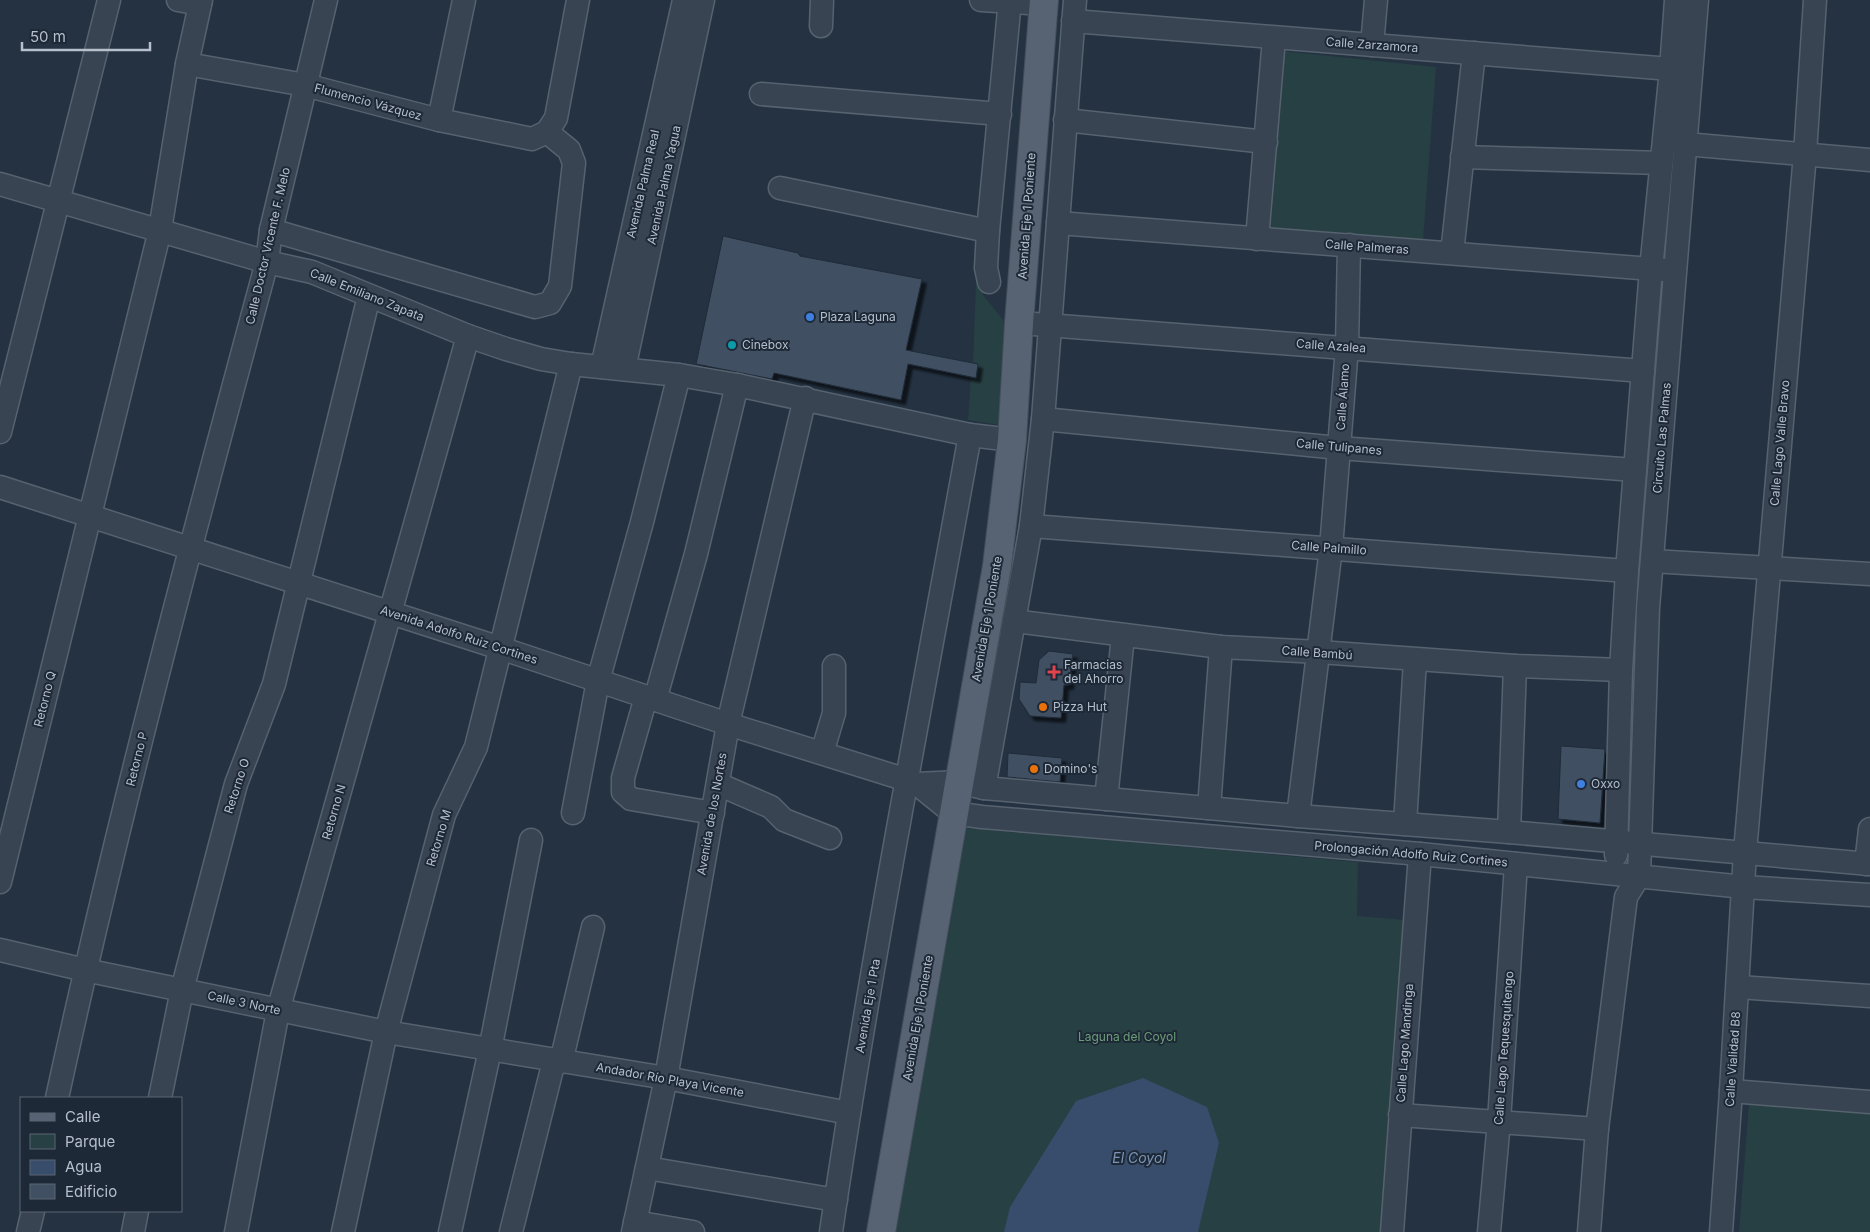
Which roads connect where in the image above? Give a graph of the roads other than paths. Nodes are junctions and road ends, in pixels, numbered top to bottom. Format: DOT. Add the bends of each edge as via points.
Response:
graph roads {
  1 [pos="109,0"];
  2 [pos="326,0"];
  3 [pos="464,0"];
  4 [pos="578,0"];
  5 [pos="684,0"];
  6 [pos="703,0"];
  7 [pos="822,0"];
  8 [pos="981,0"];
  9 [pos="1376,0"];
  10 [pos="1676,0"];
  11 [pos="1698,0"];
  12 [pos="1815,0"];
  13 [pos="193,1"];
  14 [pos="1010,1"];
  15 [pos="1044,2"];
  16 [pos="1074,11"];
  17 [pos="821,26"];
  18 [pos="1274,38"];
  19 [pos="1372,45"];
  20 [pos="1474,53"];
  21 [pos="187,64"];
  22 [pos="1671,69"];
  23 [pos="305,85"];
  24 [pos="762,94"];
  25 [pos="1000,114"];
  26 [pos="439,120"];
  27 [pos="1065,120"];
  28 [pos="547,132"];
  29 [pos="1266,142"];
  30 [pos="1685,144"];
  31 [pos="662,148"];
  32 [pos="1805,154"];
  33 [pos="1462,157"];
  34 [pos="1870,160"];
  35 [pos="1662,162"];
  36 [pos="0,184"];
  37 [pos="780,188"];
  38 [pos="59,202"];
  39 [pos="1058,223"];
  40 [pos="160,230"];
  41 [pos="271,230"];
  42 [pos="988,231"];
  43 [pos="1257,238"];
  44 [pos="1350,245"];
  45 [pos="1452,253"];
  46 [pos="267,262"];
  47 [pos="1651,269"];
  48 [pos="1676,270"];
  49 [pos="989,282"];
  50 [pos="369,296"];
  51 [pos="1019,323"];
  52 [pos="1048,324"];
  53 [pos="468,336"];
  54 [pos="1347,347"];
  55 [pos="571,364"];
  56 [pos="602,367"];
  57 [pos="624,369"];
  58 [pos="1643,372"];
  59 [pos="679,375"];
  60 [pos="737,384"];
  61 [pos="805,398"];
  62 [pos="1042,419"];
  63 [pos="0,432"];
  64 [pos="970,435"];
  65 [pos="1012,440"];
  66 [pos="1339,448"];
  67 [pos="1635,470"];
  68 [pos="0,487"];
  69 [pos="90,517"];
  70 [pos="1031,526"];
  71 [pos="189,548"];
  72 [pos="1330,548"];
  73 [pos="1652,561"];
  74 [pos="1770,567"];
  75 [pos="1627,571"];
  76 [pos="1870,574"];
  77 [pos="298,583"];
  78 [pos="390,613"];
  79 [pos="1014,621"];
  80 [pos="1123,636"];
  81 [pos="500,648"];
  82 [pos="1222,648"];
  83 [pos="1319,652"];
  84 [pos="1414,660"];
  85 [pos="834,666"];
  86 [pos="1515,666"];
  87 [pos="1621,670"];
  88 [pos="598,680"];
  89 [pos="650,698"];
  90 [pos="728,724"];
  91 [pos="822,753"];
  92 [pos="912,782"];
  93 [pos="718,784"];
  94 [pos="971,785"];
  95 [pos="1113,799"];
  96 [pos="1209,808"];
  97 [pos="574,813"];
  98 [pos="713,813"];
  99 [pos="953,813"];
  100 [pos="1275,814"];
  101 [pos="1298,816"];
  102 [pos="1405,824"];
  103 [pos="1120,829"];
  104 [pos="1870,829"];
  105 [pos="1509,832"];
  106 [pos="830,838"];
  107 [pos="531,840"];
  108 [pos="1273,842"];
  109 [pos="1616,842"];
  110 [pos="1641,844"];
  111 [pos="1746,852"];
  112 [pos="1420,854"];
  113 [pos="1516,864"];
  114 [pos="1868,864"];
  115 [pos="1616,873"];
  116 [pos="1639,876"];
  117 [pos="0,882"];
  118 [pos="1744,886"];
  119 [pos="1870,895"];
  120 [pos="1626,897"];
  121 [pos="593,927"];
  122 [pos="0,950"];
  123 [pos="85,970"];
  124 [pos="1738,987"];
  125 [pos="182,990"];
  126 [pos="1870,996"];
  127 [pos="278,1011"];
  128 [pos="386,1032"];
  129 [pos="490,1050"];
  130 [pos="558,1061"];
  131 [pos="666,1078"];
  132 [pos="1731,1091"];
  133 [pos="57,1097"];
  134 [pos="160,1097"];
  135 [pos="1870,1102"];
  136 [pos="849,1113"];
  137 [pos="1400,1115"];
  138 [pos="1500,1121"];
  139 [pos="1597,1129"];
  140 [pos="647,1168"];
  141 [pos="836,1200"];
  142 [pos="32,1212"];
  143 [pos="137,1212"];
  144 [pos="634,1227"];
  145 [pos="28,1232"];
  146 [pos="133,1232"];
  147 [pos="236,1232"];
  148 [pos="343,1232"];
  149 [pos="450,1232"];
  150 [pos="511,1232"];
  151 [pos="693,1232"];
  152 [pos="831,1232"];
  153 [pos="881,1232"];
  154 [pos="1392,1232"];
  155 [pos="1489,1232"];
  156 [pos="1589,1232"];
  157 [pos="1721,1232"];
  1 -- 38 [label="street"];
  2 -- 23 [label="street, Calle Doctor Vicente F. Melo"];
  3 -- 26 [label="street"];
  4 -- 28 [label="street" via="556,118"];
  5 -- 31 [label="street, Avenida Palma Real"];
  6 -- 31 [label="street, Avenida Palma Yagua"];
  7 -- 17 [label="street"];
  8 -- 14 [label="street"];
  9 -- 19 [label="street"];
  10 -- 22 [label="street, Circuito Las Palmas"];
  11 -- 30 [label="street, Circuito Las Palmas"];
  12 -- 32 [label="street, Calle Lago Valle Bravo"];
  13 -- 21 [label="street, Retorno Q"];
  14 -- 15 [label="street"];
  14 -- 25 [label="street"];
  15 -- 51 [label="main road, Avenida Eje 1 Poniente"];
  16 -- 18 [label="street, Calle Zarzamora"];
  16 -- 27 [label="street, Avenida Eje 1 Poniente"];
  18 -- 19 [label="street, Calle Zarzamora"];
  18 -- 29 [label="street"];
  19 -- 20 [label="street, Calle Zarzamora"];
  20 -- 22 [label="street, Calle Zarzamora"];
  20 -- 33 [label="street"];
  21 -- 23 [label="street, Flumencio Vázquez"];
  21 -- 40 [label="street, Retorno Q"];
  22 -- 35 [label="street, Circuito Las Palmas"];
  23 -- 26 [label="street, Flumencio Vázquez"];
  23 -- 41 [label="street, Calle Doctor Vicente F. Melo"];
  24 -- 25 [label="street"];
  25 -- 42 [label="street"];
  26 -- 28 [label="street, Flumencio Vázquez" via="532,139"];
  27 -- 29 [label="street"];
  27 -- 39 [label="street, Avenida Eje 1 Poniente"];
  28 -- 41 [label="street" via="569,150 574,162 560,286 550,303 535,307"];
  29 -- 43 [label="street"];
  30 -- 32 [label="street"];
  30 -- 48 [label="street, Circuito Las Palmas"];
  31 -- 56 [label="street, Avenida Palma Real"];
  31 -- 57 [label="street, Avenida Palma Yagua"];
  32 -- 34 [label="street"];
  32 -- 74 [label="street, Calle Lago Valle Bravo"];
  33 -- 35 [label="street"];
  33 -- 45 [label="street"];
  35 -- 47 [label="street, Circuito Las Palmas"];
  36 -- 38 [label="street, Calle Emiliano Zapata"];
  37 -- 42 [label="street"];
  38 -- 40 [label="street, Calle Emiliano Zapata"];
  38 -- 63 [label="street"];
  39 -- 43 [label="street, Calle Palmeras"];
  39 -- 52 [label="street, Avenida Eje 1 Poniente"];
  40 -- 46 [label="street, Calle Emiliano Zapata"];
  40 -- 69 [label="street, Retorno Q"];
  41 -- 46 [label="street, Calle Doctor Vicente F. Melo"];
  42 -- 49 [label="street" via="986,268"];
  43 -- 44 [label="street, Calle Palmeras"];
  44 -- 45 [label="street, Calle Palmeras"];
  44 -- 54 [label="street, Calle Álamo"];
  45 -- 47 [label="street, Calle Palmeras"];
  46 -- 50 [label="street, Calle Emiliano Zapata" via="312,272"];
  46 -- 71 [label="street, Calle Doctor Vicente F. Melo"];
  47 -- 48 [label="street, Calle Palmeras"];
  47 -- 58 [label="street, Circuito Las Palmas"];
  48 -- 73 [label="street, Circuito Las Palmas"];
  50 -- 53 [label="street, Calle Emiliano Zapata"];
  50 -- 77 [label="street, Retorno O"];
  51 -- 52 [label="street, Calle Azalea"];
  51 -- 65 [label="main road, Avenida Eje 1 Poniente"];
  52 -- 54 [label="street, Calle Azalea"];
  52 -- 62 [label="street, Avenida Eje 1 Poniente"];
  53 -- 55 [label="street, Calle Emiliano Zapata" via="515,352"];
  53 -- 78 [label="street, Retorno N"];
  54 -- 58 [label="street, Calle Azalea"];
  54 -- 66 [label="street, Calle Álamo"];
  55 -- 56 [label="street, Calle Emiliano Zapata"];
  55 -- 81 [label="street, Retorno M"];
  56 -- 57 [label="street, Calle Emiliano Zapata"];
  57 -- 59 [label="street, Calle Emiliano Zapata"];
  58 -- 67 [label="street, Circuito Las Palmas"];
  59 -- 60 [label="street, Calle Emiliano Zapata"];
  59 -- 88 [label="street"];
  60 -- 61 [label="street, Calle Emiliano Zapata"];
  60 -- 89 [label="street" via="696,554"];
  61 -- 64 [label="street, Calle Emiliano Zapata"];
  61 -- 90 [label="street, Avenida de los Nortes"];
  62 -- 66 [label="street, Calle Tulipanes"];
  62 -- 70 [label="street, Avenida Eje 1 Poniente"];
  64 -- 65 [label="street, Calle Emiliano Zapata"];
  64 -- 92 [label="street, Avenida Eje 1 Pta"];
  65 -- 94 [label="main road, Avenida Eje 1 Poniente"];
  66 -- 67 [label="street, Calle Tulipanes"];
  66 -- 72 [label="street, Calle Álamo"];
  67 -- 75 [label="street, Circuito Las Palmas"];
  68 -- 69 [label="street, Avenida Adolfo Ruiz Cortines"];
  69 -- 71 [label="street, Avenida Adolfo Ruiz Cortines"];
  69 -- 117 [label="street, Retorno Q"];
  70 -- 72 [label="street, Calle Palmillo"];
  70 -- 79 [label="street, Avenida Eje 1 Poniente"];
  71 -- 77 [label="street, Avenida Adolfo Ruiz Cortines"];
  71 -- 123 [label="street, Retorno P"];
  72 -- 75 [label="street, Calle Palmillo"];
  72 -- 83 [label="street, Calle Álamo"];
  73 -- 74 [label="street"];
  73 -- 110 [label="street, Circuito Las Palmas" via="1646,646"];
  74 -- 76 [label="street"];
  74 -- 111 [label="street, Calle Lago Valle Bravo"];
  75 -- 87 [label="street, Circuito Las Palmas"];
  77 -- 78 [label="street, Avenida Adolfo Ruiz Cortines"];
  77 -- 125 [label="street, Retorno O" via="274,684 236,784"];
  78 -- 81 [label="street, Avenida Adolfo Ruiz Cortines"];
  78 -- 127 [label="street, Retorno N"];
  79 -- 80 [label="street, Calle Bambú"];
  79 -- 94 [label="street, Avenida Eje 1 Poniente"];
  80 -- 82 [label="street, Calle Bambú"];
  80 -- 95 [label="street"];
  81 -- 88 [label="street, Avenida Adolfo Ruiz Cortines"];
  81 -- 128 [label="street, Retorno M" via="476,747 444,814"];
  82 -- 83 [label="street, Calle Bambú"];
  82 -- 96 [label="street"];
  83 -- 84 [label="street, Calle Bambú"];
  83 -- 101 [label="street, Calle Álamo"];
  84 -- 86 [label="street, Calle Bambú"];
  84 -- 102 [label="street"];
  85 -- 91 [label="street" via="834,713"];
  86 -- 87 [label="street, Calle Bambú"];
  86 -- 105 [label="street"];
  87 -- 109 [label="street, Circuito Las Palmas"];
  88 -- 89 [label="street, Avenida Adolfo Ruiz Cortines"];
  88 -- 97 [label="street"];
  89 -- 90 [label="street, Avenida Adolfo Ruiz Cortines"];
  89 -- 98 [label="street" via="623,778 623,792 631,799"];
  90 -- 91 [label="street, Avenida Adolfo Ruiz Cortines"];
  90 -- 93 [label="street, Avenida de los Nortes"];
  91 -- 92 [label="street, Avenida Adolfo Ruiz Cortines"];
  92 -- 94 [label="street, Avenida Adolfo Ruiz Cortines"];
  92 -- 99 [label="street, Avenida Adolfo Ruiz Cortines"];
  92 -- 136 [label="street, Avenida Eje 1 Pta"];
  93 -- 98 [label="street, Avenida de los Nortes"];
  93 -- 106 [label="street" via="771,806 784,820"];
  94 -- 95 [label="street"];
  94 -- 99 [label="main road, Avenida Eje 1 Poniente"];
  95 -- 96 [label="street"];
  95 -- 103 [label="street"];
  96 -- 100 [label="street"];
  98 -- 131 [label="street, Avenida de los Nortes"];
  99 -- 103 [label="street, Prolongación Adolfo Ruiz Cortines"];
  99 -- 153 [label="main road, Avenida Eje 1 Poniente"];
  100 -- 101 [label="street"];
  100 -- 108 [label="street"];
  101 -- 102 [label="street"];
  102 -- 105 [label="street"];
  103 -- 108 [label="street, Prolongación Adolfo Ruiz Cortines"];
  104 -- 114 [label="street"];
  105 -- 109 [label="street"];
  107 -- 129 [label="street"];
  108 -- 112 [label="street, Prolongación Adolfo Ruiz Cortines"];
  109 -- 110 [label="street"];
  109 -- 115 [label="street, Circuito Las Palmas"];
  110 -- 111 [label="street"];
  110 -- 116 [label="street, Circuito Las Palmas"];
  111 -- 114 [label="street"];
  111 -- 118 [label="street, Calle Lago Valle Bravo"];
  112 -- 113 [label="street, Prolongación Adolfo Ruiz Cortines"];
  112 -- 137 [label="street, Calle Lago Mandinga"];
  113 -- 115 [label="street, Prolongación Adolfo Ruiz Cortines"];
  113 -- 138 [label="street, Calle Lago Tequesquitengo"];
  115 -- 116 [label="street, Prolongación Adolfo Ruiz Cortines"];
  115 -- 120 [label="street"];
  116 -- 118 [label="street, Prolongación Adolfo Ruiz Cortines"];
  116 -- 120 [label="street"];
  118 -- 119 [label="street, Prolongación Adolfo Ruiz Cortines"];
  118 -- 124 [label="street, Calle Vialidad B8"];
  120 -- 139 [label="street"];
  121 -- 130 [label="street"];
  122 -- 123 [label="street, Calle 3 Norte"];
  123 -- 125 [label="street, Calle 3 Norte"];
  123 -- 133 [label="street, Retorno P"];
  124 -- 126 [label="street"];
  124 -- 132 [label="street, Calle Vialidad B8"];
  125 -- 127 [label="street, Calle 3 Norte"];
  125 -- 134 [label="street, Retorno O"];
  127 -- 128 [label="street, Calle 3 Norte"];
  127 -- 147 [label="street, Retorno N"];
  128 -- 129 [label="street, Calle 3 Norte"];
  128 -- 148 [label="street, Retorno M"];
  129 -- 130 [label="street, Andador Río Playa Vicente"];
  129 -- 149 [label="street"];
  130 -- 131 [label="street, Andador Río Playa Vicente"];
  130 -- 150 [label="street"];
  131 -- 136 [label="street, Andador Río Playa Vicente"];
  131 -- 140 [label="street, Avenida de los Nortes"];
  132 -- 135 [label="street"];
  132 -- 157 [label="street, Calle Vialidad B8"];
  136 -- 141 [label="street, Avenida Eje 1 Pta"];
  137 -- 138 [label="street"];
  137 -- 154 [label="street, Calle Lago Mandinga"];
  138 -- 139 [label="street"];
  138 -- 155 [label="street, Calle Lago Tequesquitengo"];
  139 -- 156 [label="street"];
  140 -- 141 [label="street"];
  140 -- 144 [label="street, Avenida de los Nortes"];
  141 -- 152 [label="street, Avenida Eje 1 Pta"];
  142 -- 145 [label="street"];
  143 -- 146 [label="street"];
  144 -- 151 [label="street"];
}
